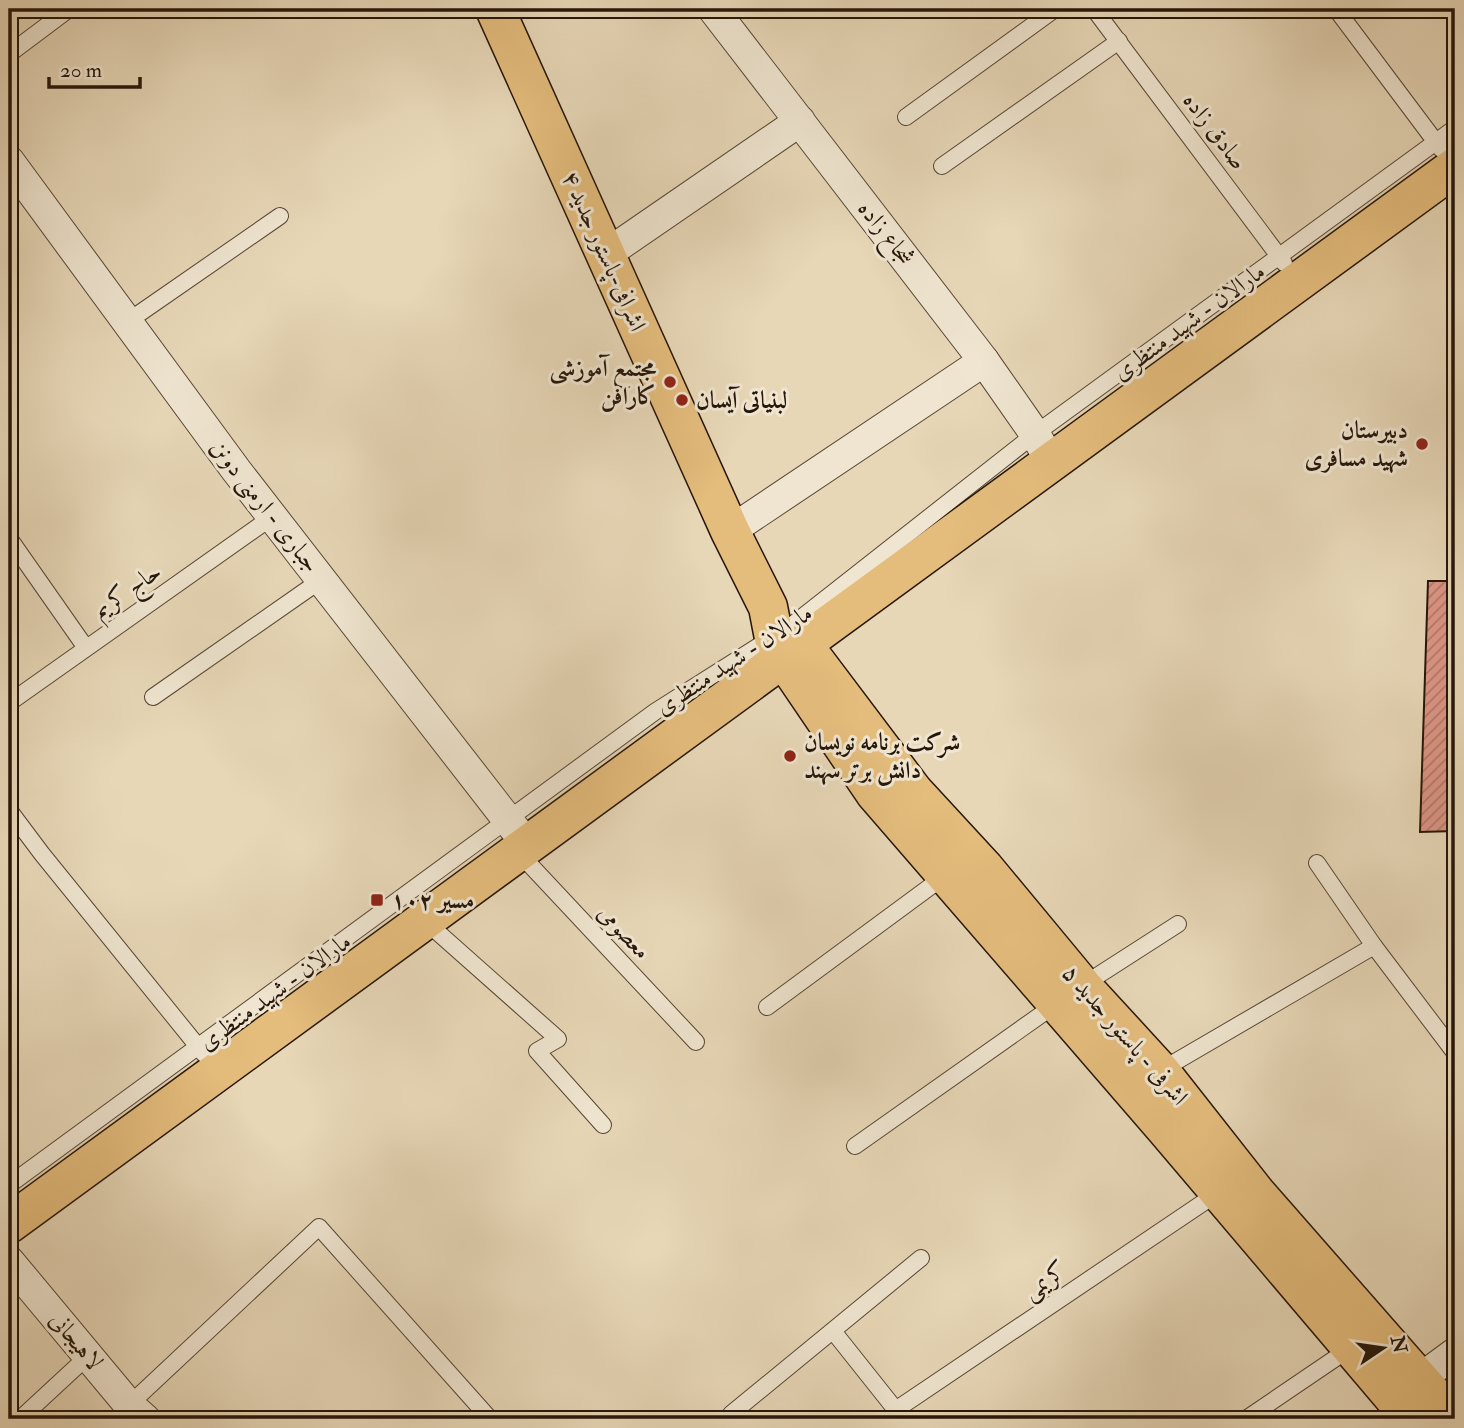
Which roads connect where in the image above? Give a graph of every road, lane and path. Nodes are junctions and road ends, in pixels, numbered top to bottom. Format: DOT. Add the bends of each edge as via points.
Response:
graph roads {
  1 [pos="69,9"];
  2 [pos="495,9"];
  3 [pos="713,9"];
  4 [pos="1055,9"];
  5 [pos="1094,9"];
  6 [pos="1336,9"];
  7 [pos="1119,41"];
  8 [pos="9,54"];
  9 [pos="906,117"];
  10 [pos="800,121"];
  11 [pos="1455,128"];
  12 [pos="1445,155"];
  13 [pos="9,161"];
  14 [pos="942,166"];
  15 [pos="280,216"];
  16 [pos="605,255"];
  17 [pos="1288,270"];
  18 [pos="127,322"];
  19 [pos="984,361"];
  20 [pos="1043,448"];
  21 [pos="272,517"];
  22 [pos="730,530"];
  23 [pos="9,538"];
  24 [pos="321,580"];
  25 [pos="784,635"];
  26 [pos="86,648"];
  27 [pos="153,697"];
  28 [pos="9,702"];
  29 [pos="9,810"];
  30 [pos="518,839"];
  31 [pos="1317,863"];
  32 [pos="946,875"];
  33 [pos="425,921"];
  34 [pos="1178,924"];
  35 [pos="1374,946"];
  36 [pos="1069,994"];
  37 [pos="767,1007"];
  38 [pos="696,1042"];
  39 [pos="1455,1053"];
  40 [pos="209,1060"];
  41 [pos="1144,1078"];
  42 [pos="603,1125"];
  43 [pos="855,1146"];
  44 [pos="9,1185"];
  45 [pos="1219,1192"];
  46 [pos="9,1224"];
  47 [pos="921,1258"];
  48 [pos="9,1261"];
  49 [pos="833,1331"];
  50 [pos="1352,1348"];
  51 [pos="1455,1353"];
  52 [pos="88,1356"];
  53 [pos="1408,1399"];
  54 [pos="137,1412"];
  55 [pos="731,1414"];
  56 [pos="900,1414"];
  57 [pos="20,1419"];
  58 [pos="490,1419"];
  59 [pos="1246,1419"];
  60 [pos="1454,1419"];
  1 -- 8 [label="lane"];
  2 -- 16 [label="main road, اشرافی-پاستور جدید ۴"];
  3 -- 10 [label="street, شجاع زاده"];
  4 -- 9 [label="lane"];
  5 -- 7 [label="lane, صادق زاده"];
  6 -- 12 [label="lane"];
  7 -- 14 [label="lane"];
  7 -- 17 [label="lane, صادق زاده"];
  10 -- 16 [label="street"];
  10 -- 19 [label="street, شجاع زاده"];
  11 -- 12 [label="lane, مارالان - شهید منتظری"];
  12 -- 17 [label="main road, مارالان - شهید منتظری"];
  13 -- 18 [label="street, جباری - ارمنی دونن"];
  15 -- 18 [label="lane"];
  16 -- 22 [label="main road, اشرافی-پاستور جدید ۴"];
  17 -- 20 [label="main road, مارالان - شهید منتظری"];
  18 -- 21 [label="street, جباری - ارمنی دونن"];
  19 -- 20 [label="street, شجاع زاده"];
  19 -- 22 [label="street"];
  20 -- 25 [label="main road, مارالان - شهید منتظری"];
  21 -- 24 [label="street, جباری - ارمنی دونن"];
  21 -- 26 [label="lane, حاج کریم"];
  22 -- 25 [label="main road, اشرافی-پاستور جدید ۴"];
  23 -- 26 [label="lane"];
  24 -- 27 [label="lane"];
  24 -- 30 [label="street, جباری - ارمنی دونن"];
  25 -- 30 [label="main road, مارالان - شهید منتظری"];
  25 -- 32 [label="main road, اشرفی - پاستور جدید ۵" via="875,793"];
  25 -- 36 [label="main road, اشرفی - پاستور جدید ۵" via="914,792 985,869"];
  26 -- 28 [label="lane, حاج کریم"];
  29 -- 40 [label="lane"];
  30 -- 33 [label="main road, مارالان - شهید منتظری"];
  30 -- 38 [label="lane, معصومی"];
  30 -- 40 [label="lane, مارالان - شهید منتظری"];
  31 -- 35 [label="lane"];
  32 -- 36 [label="main road, اشرفی - پاستور جدید ۵"];
  32 -- 37 [label="lane"];
  33 -- 40 [label="main road, مارالان - شهید منتظری"];
  33 -- 42 [label="lane" via="558,1039 537,1051"];
  34 -- 36 [label="lane"];
  35 -- 39 [label="lane"];
  35 -- 41 [label="lane"];
  36 -- 41 [label="main road, اشرفی - پاستور جدید ۵"];
  36 -- 43 [label="lane"];
  40 -- 44 [label="lane, مارالان - شهید منتظری"];
  40 -- 46 [label="main road, مارالان - شهید منتظری"];
  41 -- 45 [label="main road, اشرفی - پاستور جدید ۵"];
  41 -- 53 [label="main road, اشرفی - پاستور جدید ۵" via="1256,1193"];
  45 -- 50 [label="main road, اشرفی - پاستور جدید ۵"];
  45 -- 56 [label="lane, کریمی"];
  47 -- 49 [label="lane"];
  48 -- 52 [label="street, لاهیجانی"];
  49 -- 55 [label="lane"];
  49 -- 56 [label="lane, کریمی"];
  50 -- 53 [label="main road, اشرفی - پاستور جدید ۵"];
  50 -- 59 [label="lane"];
  51 -- 53 [label="street"];
  52 -- 54 [label="street, لاهیجانی"];
  52 -- 57 [label="lane"];
  53 -- 60 [label="main road, اشرفی - پاستور جدید ۵"];
  54 -- 58 [label="lane" via="319,1227"];
}
